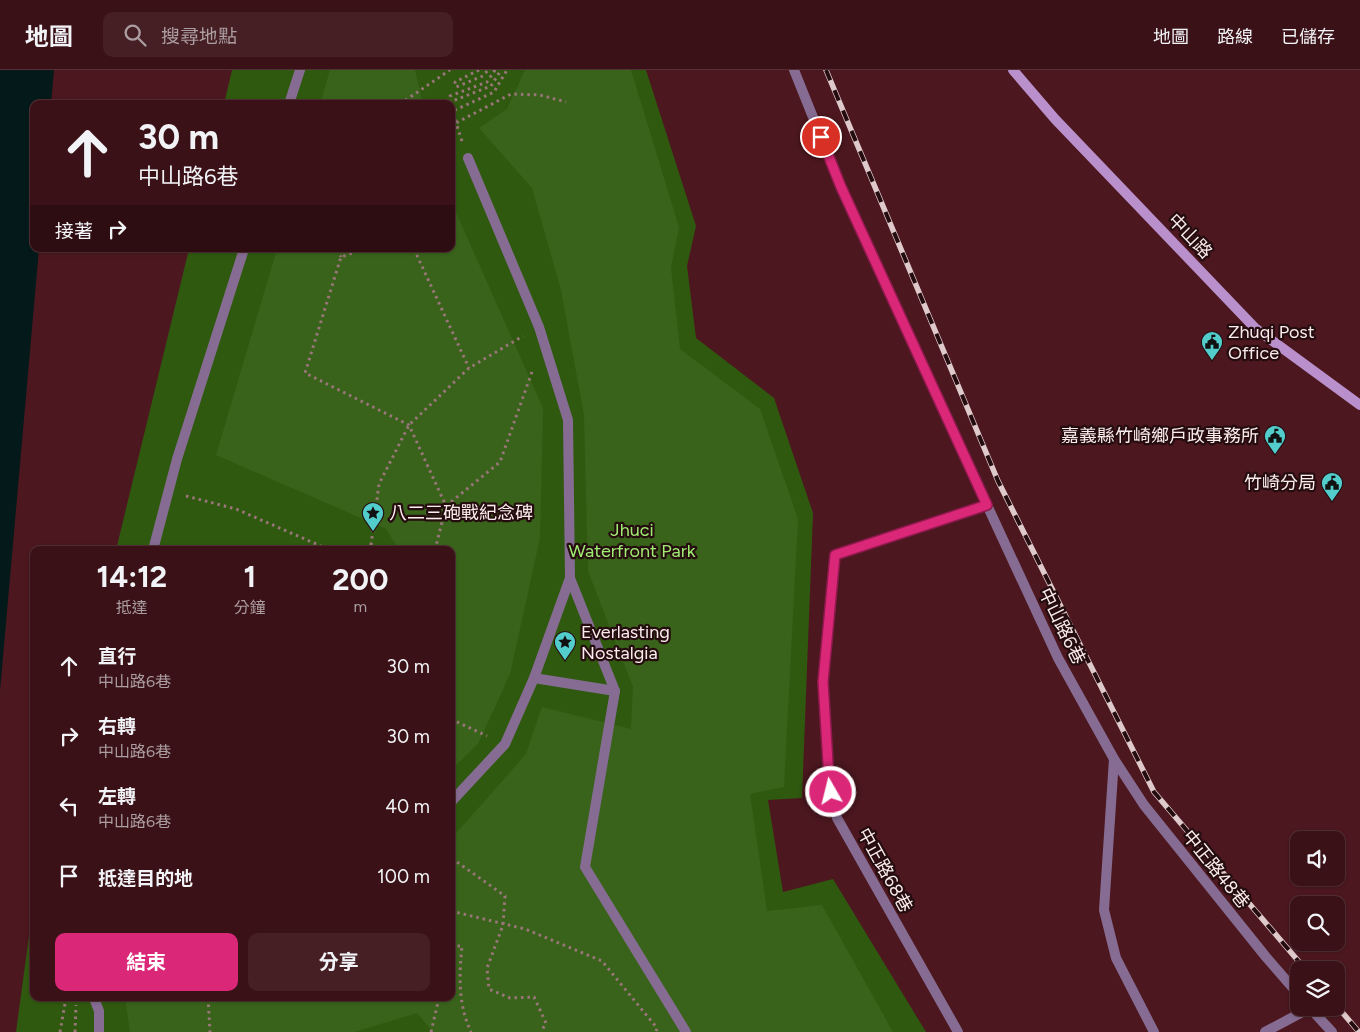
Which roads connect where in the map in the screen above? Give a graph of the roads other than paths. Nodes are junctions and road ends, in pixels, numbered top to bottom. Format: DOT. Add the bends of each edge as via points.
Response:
graph roads {
  1 [pos="300,70"];
  2 [pos="794,70"];
  3 [pos="1013,70"];
  4 [pos="291,100"];
  5 [pos="468,158"];
  6 [pos="243,252"];
  7 [pos="1360,405"];
  8 [pos="987,505"];
  9 [pos="154,546"];
  10 [pos="570,578"];
  11 [pos="534,678"];
  12 [pos="615,691"];
  13 [pos="1114,759"];
  14 [pos="455,798"];
  15 [pos="1290,985"];
  16 [pos="95,1001"];
  17 [pos="1295,1016"];
  18 [pos="1317,1016"];
  19 [pos="99,1032"];
  20 [pos="686,1032"];
  21 [pos="958,1032"];
  22 [pos="1154,1032"];
  23 [pos="1265,1032"];
  24 [pos="1332,1032"];
  1 -- 4 [label="street"];
  2 -- 8 [label="street, 中山路6巷" via="841,187"];
  3 -- 7 [label="street, 中山路" via="1055,119 1255,328"];
  5 -- 10 [label="street" via="543,340 568,420"];
  6 -- 9 [label="street" via="177,459"];
  8 -- 13 [label="street, 中山路6巷" via="1058,658"];
  8 -- 21 [label="street, 中正路68巷" via="835,555 823,682 829,779 837,818"];
  10 -- 11 [label="street"];
  10 -- 12 [label="street"];
  11 -- 12 [label="street"];
  11 -- 14 [label="street" via="505,744"];
  12 -- 20 [label="street" via="585,867"];
  13 -- 15 [label="street, 中正路48巷" via="1144,805"];
  13 -- 22 [label="street" via="1104,910 1116,958"];
  16 -- 19 [label="street" via="99,1011"];
  17 -- 23 [label="street"];
  18 -- 24 [label="street"];
}
